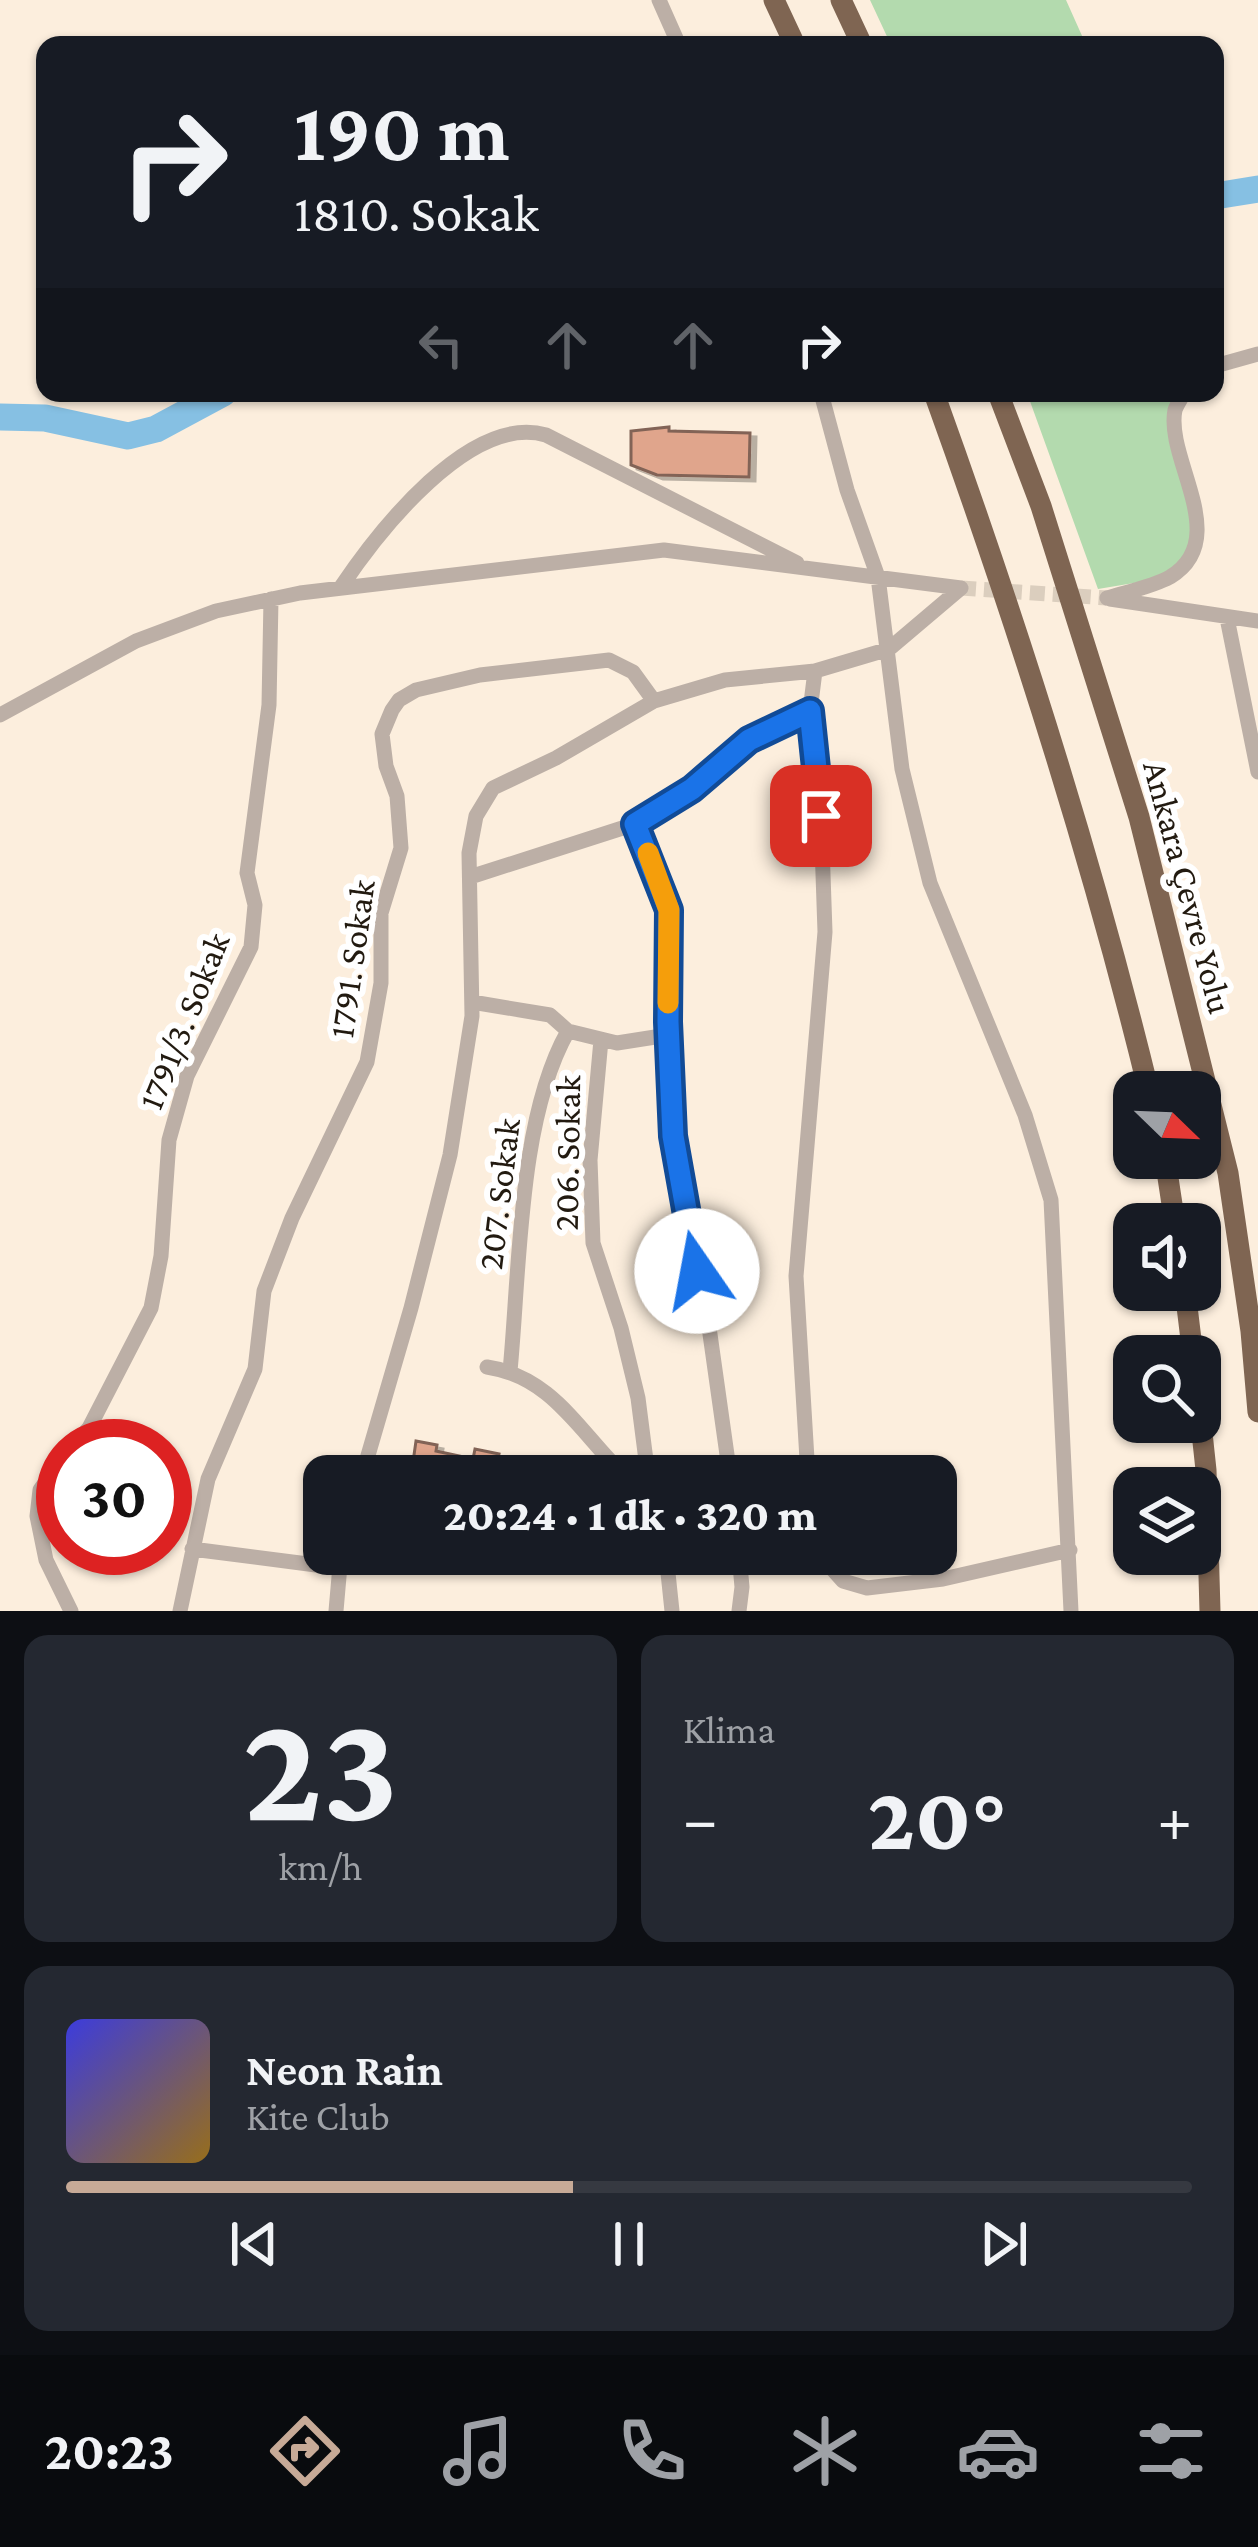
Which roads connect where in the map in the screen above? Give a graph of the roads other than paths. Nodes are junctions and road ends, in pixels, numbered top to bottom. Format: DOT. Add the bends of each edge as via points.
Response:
graph roads {
  1 [pos="659,0"];
  2 [pos="774,0"];
  3 [pos="841,0"];
  4 [pos="675,36"];
  5 [pos="791,36"];
  6 [pos="858,36"];
  7 [pos="1258,354"];
  8 [pos="1224,363"];
  9 [pos="824,402"];
  10 [pos="937,402"];
  11 [pos="1001,402"];
  12 [pos="1180,402"];
  13 [pos="805,567"];
  14 [pos="878,577"];
  15 [pos="341,587"];
  16 [pos="271,599"];
  17 [pos="1227,618"];
  18 [pos="1258,621"];
  19 [pos="889,649"];
  20 [pos="815,670"];
  21 [pos="654,701"];
  22 [pos="810,711"];
  23 [pos="0,716"];
  24 [pos="1258,772"];
  25 [pos="635,824"];
  26 [pos="470,877"];
  27 [pos="472,1002"];
  28 [pos="568,1031"];
  29 [pos="668,1035"];
  30 [pos="601,1040"];
  31 [pos="1144,1071"];
  32 [pos="487,1367"];
  33 [pos="511,1371"];
  34 [pos="1258,1412"];
  35 [pos="94,1419"];
  36 [pos="1203,1443"];
  37 [pos="368,1455"];
  38 [pos="607,1455"];
  39 [pos="645,1455"];
  40 [pos="727,1455"];
  41 [pos="806,1455"];
  42 [pos="192,1549"];
  43 [pos="1070,1550"];
  44 [pos="303,1558"];
  45 [pos="53,1575"];
  46 [pos="187,1575"];
  47 [pos="339,1575"];
  48 [pos="668,1575"];
  49 [pos="741,1575"];
  50 [pos="838,1575"];
  51 [pos="71,1611"];
  52 [pos="180,1611"];
  53 [pos="336,1611"];
  54 [pos="672,1611"];
  55 [pos="739,1611"];
  56 [pos="1070,1611"];
  57 [pos="1210,1611"];
  1 -- 4 [label="street"];
  2 -- 5 [label="highway"];
  3 -- 6 [label="highway"];
  7 -- 8 [label="street"];
  9 -- 14 [label="street"];
  10 -- 31 [label="highway" via="1036,685"];
  11 -- 34 [label="highway, Ankara Çevre Yolu" via="1139,817 1228,1173"];
  12 -- 17 [label="street" via="1180,451 1195,503 1190,557 1170,577 1107,598"];
  13 -- 14 [label="street"];
  13 -- 15 [label="street" via="664,550"];
  13 -- 15 [label="street" via="525,429 492,437 438,476 380,529"];
  14 -- 19 [label="street"];
  14 -- 19 [label="street" via="962,588"];
  15 -- 16 [label="street"];
  16 -- 23 [label="street" via="136,641"];
  16 -- 35 [label="street, 1791/3. Sokak" via="269,705 247,873 255,905 251,947 187,1076 169,1140 151,1308"];
  17 -- 18 [label="street"];
  17 -- 24 [label="street"];
  19 -- 20 [label="street"];
  19 -- 43 [label="street" via="902,769 930,883 1025,1114 1051,1200"];
  20 -- 21 [label="street" via="725,680"];
  20 -- 22 [label="street"];
  21 -- 26 [label="street" via="493,788 476,816"];
  21 -- 42 [label="street, 1791. Sokak" via="633,672 609,660 416,689 392,710 382,734 401,848 381,913 367,1062 270,1274 255,1369 208,1479"];
  22 -- 25 [label="street" via="749,740"];
  22 -- 41 [label="street" via="825,932 796,1276"];
  25 -- 26 [label="street"];
  25 -- 29 [label="street" via="669,910"];
  26 -- 27 [label="street"];
  27 -- 28 [label="street" via="550,1015"];
  27 -- 37 [label="street" via="450,1155"];
  28 -- 30 [label="street"];
  28 -- 33 [label="street, 207. Sokak" via="542,1098 531,1159"];
  29 -- 30 [label="street"];
  29 -- 40 [label="street" via="686,1229"];
  30 -- 39 [label="street, 206. Sokak" via="590,1160 593,1243 621,1328"];
  32 -- 33 [label="street"];
  33 -- 38 [label="street" via="570,1413"];
  36 -- 57 [label="highway"];
  42 -- 44 [label="street"];
  43 -- 50 [label="street" via="867,1588"];
  43 -- 56 [label="street"];
  45 -- 51 [label="street"];
  46 -- 52 [label="street"];
  47 -- 53 [label="street"];
  48 -- 54 [label="street"];
  49 -- 55 [label="street"];
}
